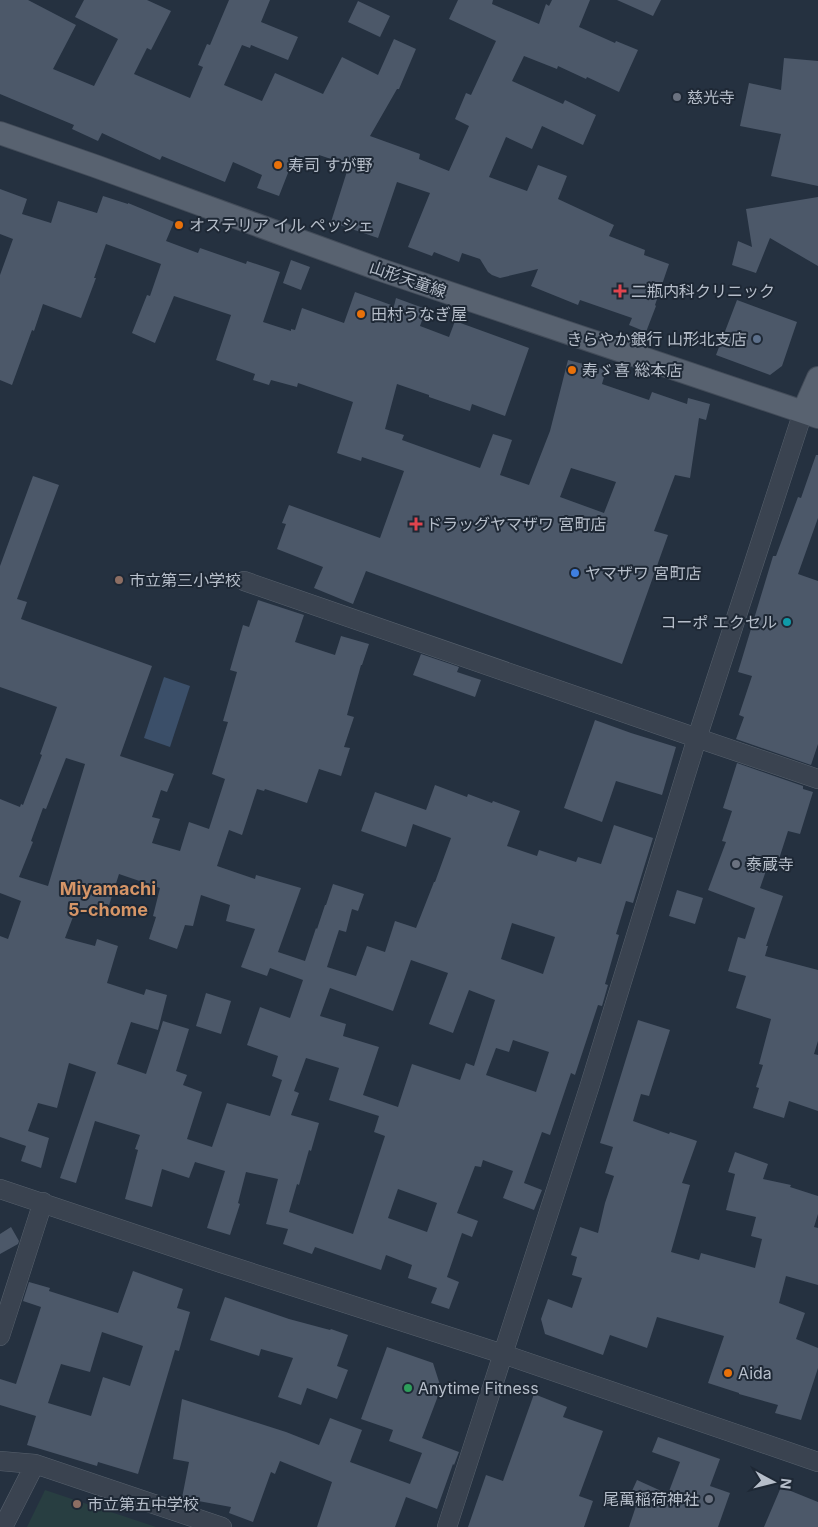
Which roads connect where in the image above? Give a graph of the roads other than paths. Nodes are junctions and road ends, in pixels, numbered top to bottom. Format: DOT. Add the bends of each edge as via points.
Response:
graph roads {
  1 [pos="0,133"];
  2 [pos="818,378"];
  3 [pos="810,415"];
  4 [pos="244,580"];
  5 [pos="697,738"];
  6 [pos="818,779"];
  7 [pos="0,1189"];
  8 [pos="42,1202"];
  9 [pos="0,1336"];
  10 [pos="503,1354"];
  11 [pos="0,1461"];
  12 [pos="818,1462"];
  13 [pos="35,1464"];
  14 [pos="3,1527"];
  15 [pos="222,1527"];
  16 [pos="447,1527"];
  1 -- 3 [label="main road, 山形天童線" via="378,269"];
  2 -- 3 [label="main road"];
  3 -- 5 [label="street"];
  4 -- 5 [label="street"];
  5 -- 6 [label="street"];
  5 -- 10 [label="street"];
  7 -- 8 [label="street"];
  8 -- 9 [label="street"];
  8 -- 10 [label="street"];
  10 -- 12 [label="street"];
  10 -- 16 [label="street"];
  11 -- 13 [label="street"];
  13 -- 14 [label="street"];
  13 -- 15 [label="street"];
}
